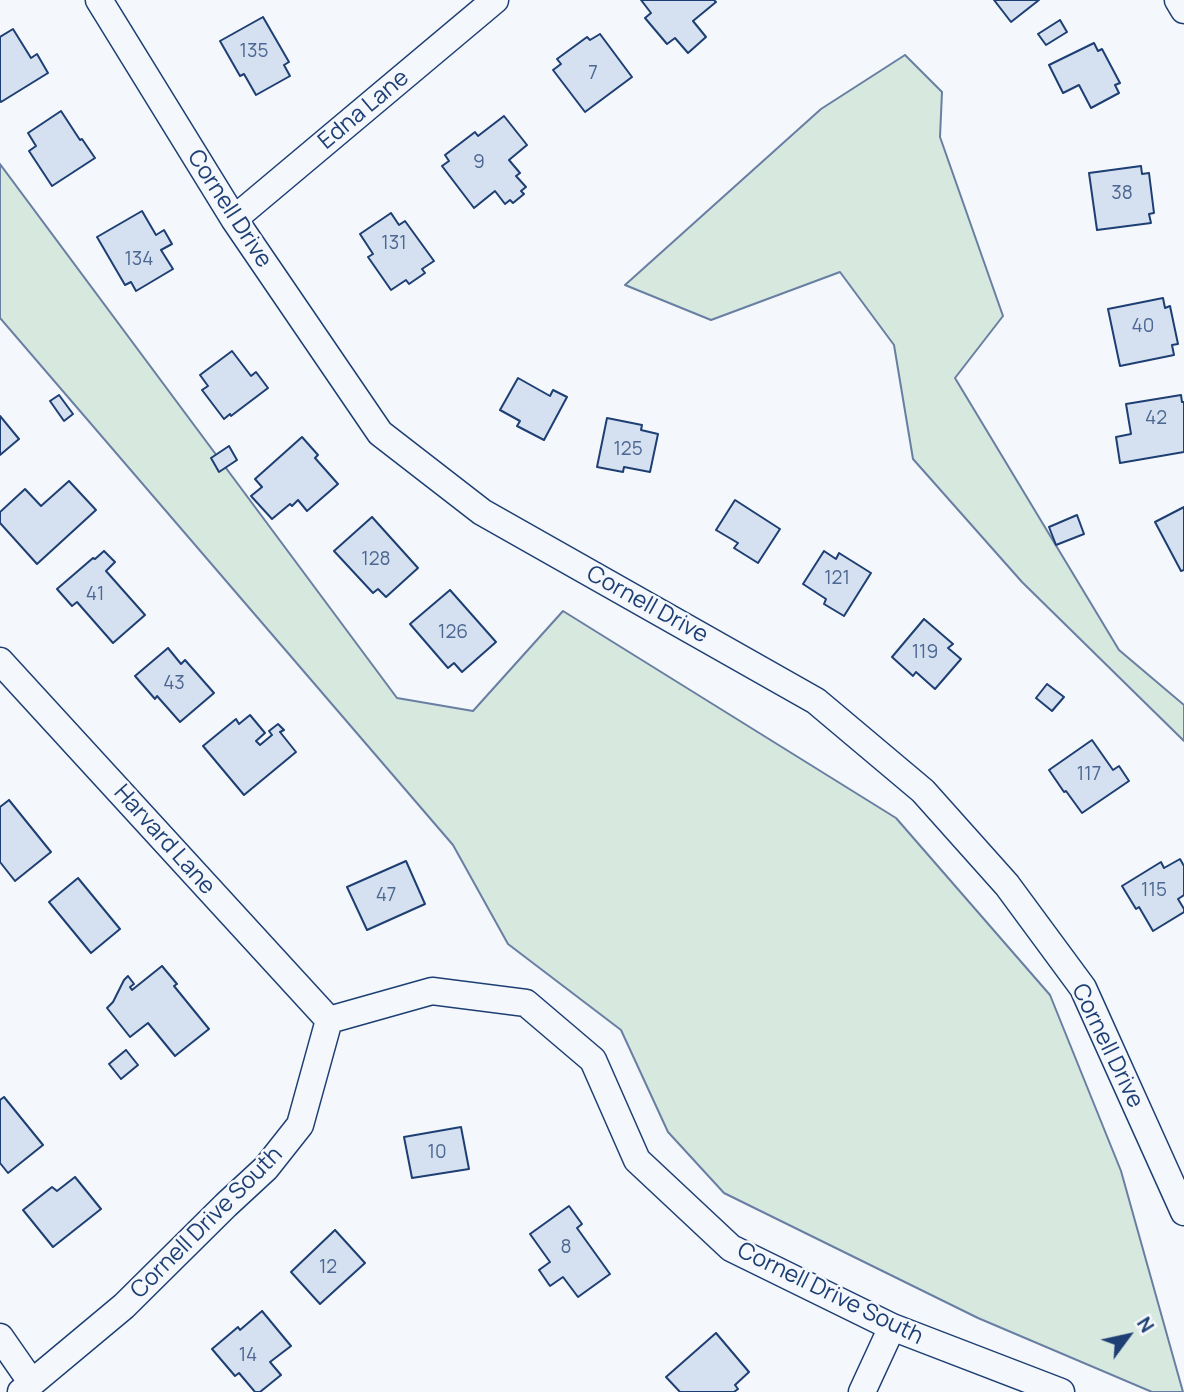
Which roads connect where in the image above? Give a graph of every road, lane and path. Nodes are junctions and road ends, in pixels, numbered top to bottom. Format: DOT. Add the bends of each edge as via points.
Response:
graph roads {
  1 [pos="99,0"];
  2 [pos="495,0"];
  3 [pos="1178,0"];
  4 [pos="1184,10"];
  5 [pos="234,219"];
  6 [pos="0,661"];
  7 [pos="329,1020"];
  8 [pos="1184,1212"];
  9 [pos="892,1328"];
  10 [pos="0,1337"];
  11 [pos="26,1387"];
  12 [pos="862,1392"];
  13 [pos="1061,1392"];
  1 -- 5 [label="street, Cornell Drive"];
  2 -- 5 [label="street, Edna Lane"];
  3 -- 4 [label="street"];
  5 -- 8 [label="street, Cornell Drive" via="380,433 482,512 816,701 923,791 1007,885 1083,988"];
  6 -- 7 [label="street, Harvard Lane"];
  7 -- 9 [label="street, Cornell Drive South" via="432,991 526,1003 593,1060 637,1160 731,1248"];
  7 -- 11 [label="street, Cornell Drive South" via="300,1125 267,1168 124,1306"];
  9 -- 12 [label="street"];
  9 -- 13 [label="street, Cornell Drive South"];
  10 -- 11 [label="street"];
}
